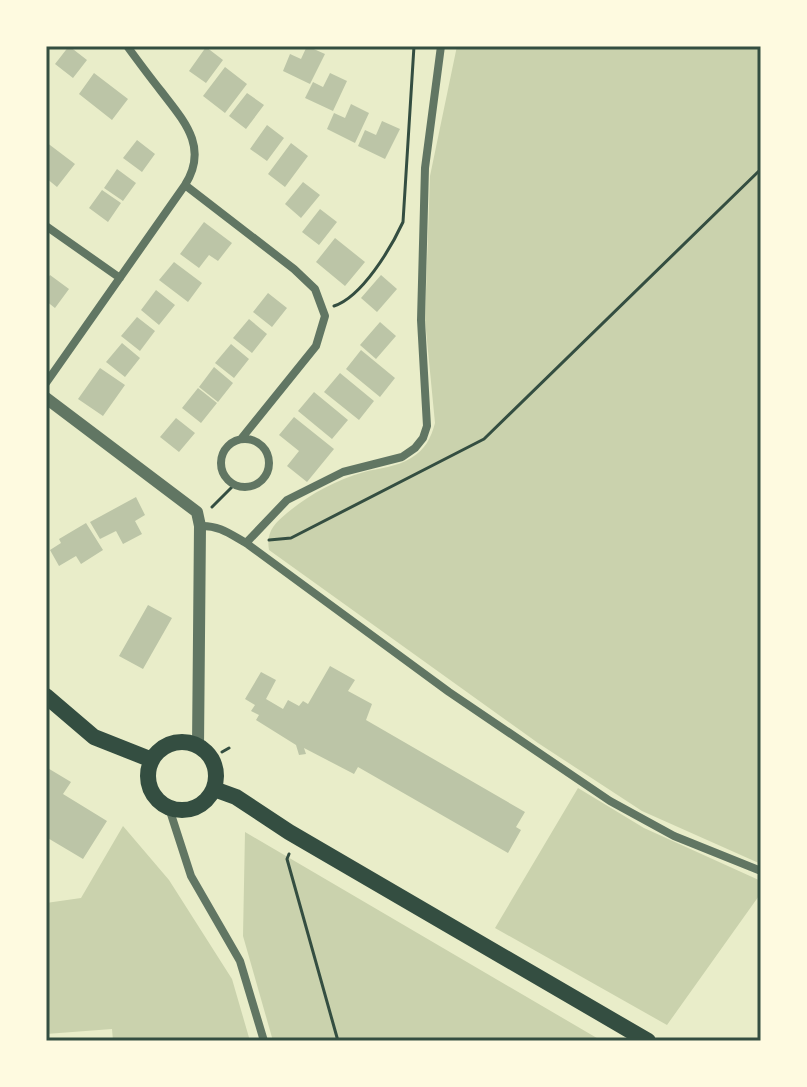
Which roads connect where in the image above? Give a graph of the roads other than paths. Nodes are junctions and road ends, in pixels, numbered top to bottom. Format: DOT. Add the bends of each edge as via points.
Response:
graph roads {
  1 [pos="127,46"];
  2 [pos="441,46"];
  3 [pos="185,185"];
  4 [pos="46,226"];
  5 [pos="120,278"];
  6 [pos="46,383"];
  7 [pos="46,398"];
  8 [pos="241,439"];
  9 [pos="200,526"];
  10 [pos="246,543"];
  11 [pos="46,696"];
  12 [pos="198,746"];
  13 [pos="152,760"];
  14 [pos="214,789"];
  15 [pos="169,808"];
  16 [pos="761,871"];
  17 [pos="264,1041"];
  18 [pos="648,1041"];
  1 -- 3 [label="street" via="188,129 195,155"];
  2 -- 10 [label="street" via="425,168 423,438 402,457 343,472 287,500"];
  3 -- 5 [label="street"];
  3 -- 8 [label="street" via="294,269 315,289 325,316 316,346"];
  4 -- 5 [label="street"];
  5 -- 6 [label="street"];
  7 -- 9 [label="street" via="189,504"];
  8 -- 8 [label="street" via="228,446 221,459 224,474 234,485 258,484 269,470 268,454 257,442"];
  9 -- 10 [label="street" via="222,529"];
  9 -- 12 [label="street"];
  10 -- 16 [label="street" via="449,692 610,801 674,836"];
  11 -- 13 [label="main road" via="94,737"];
  12 -- 13 [label="main road" via="169,745"];
  12 -- 14 [label="main road" via="214,763"];
  13 -- 15 [label="main road" via="148,781"];
  14 -- 15 [label="main road" via="198,807"];
  14 -- 18 [label="main road" via="236,797"];
  15 -- 17 [label="street" via="191,876 240,961"];
}
